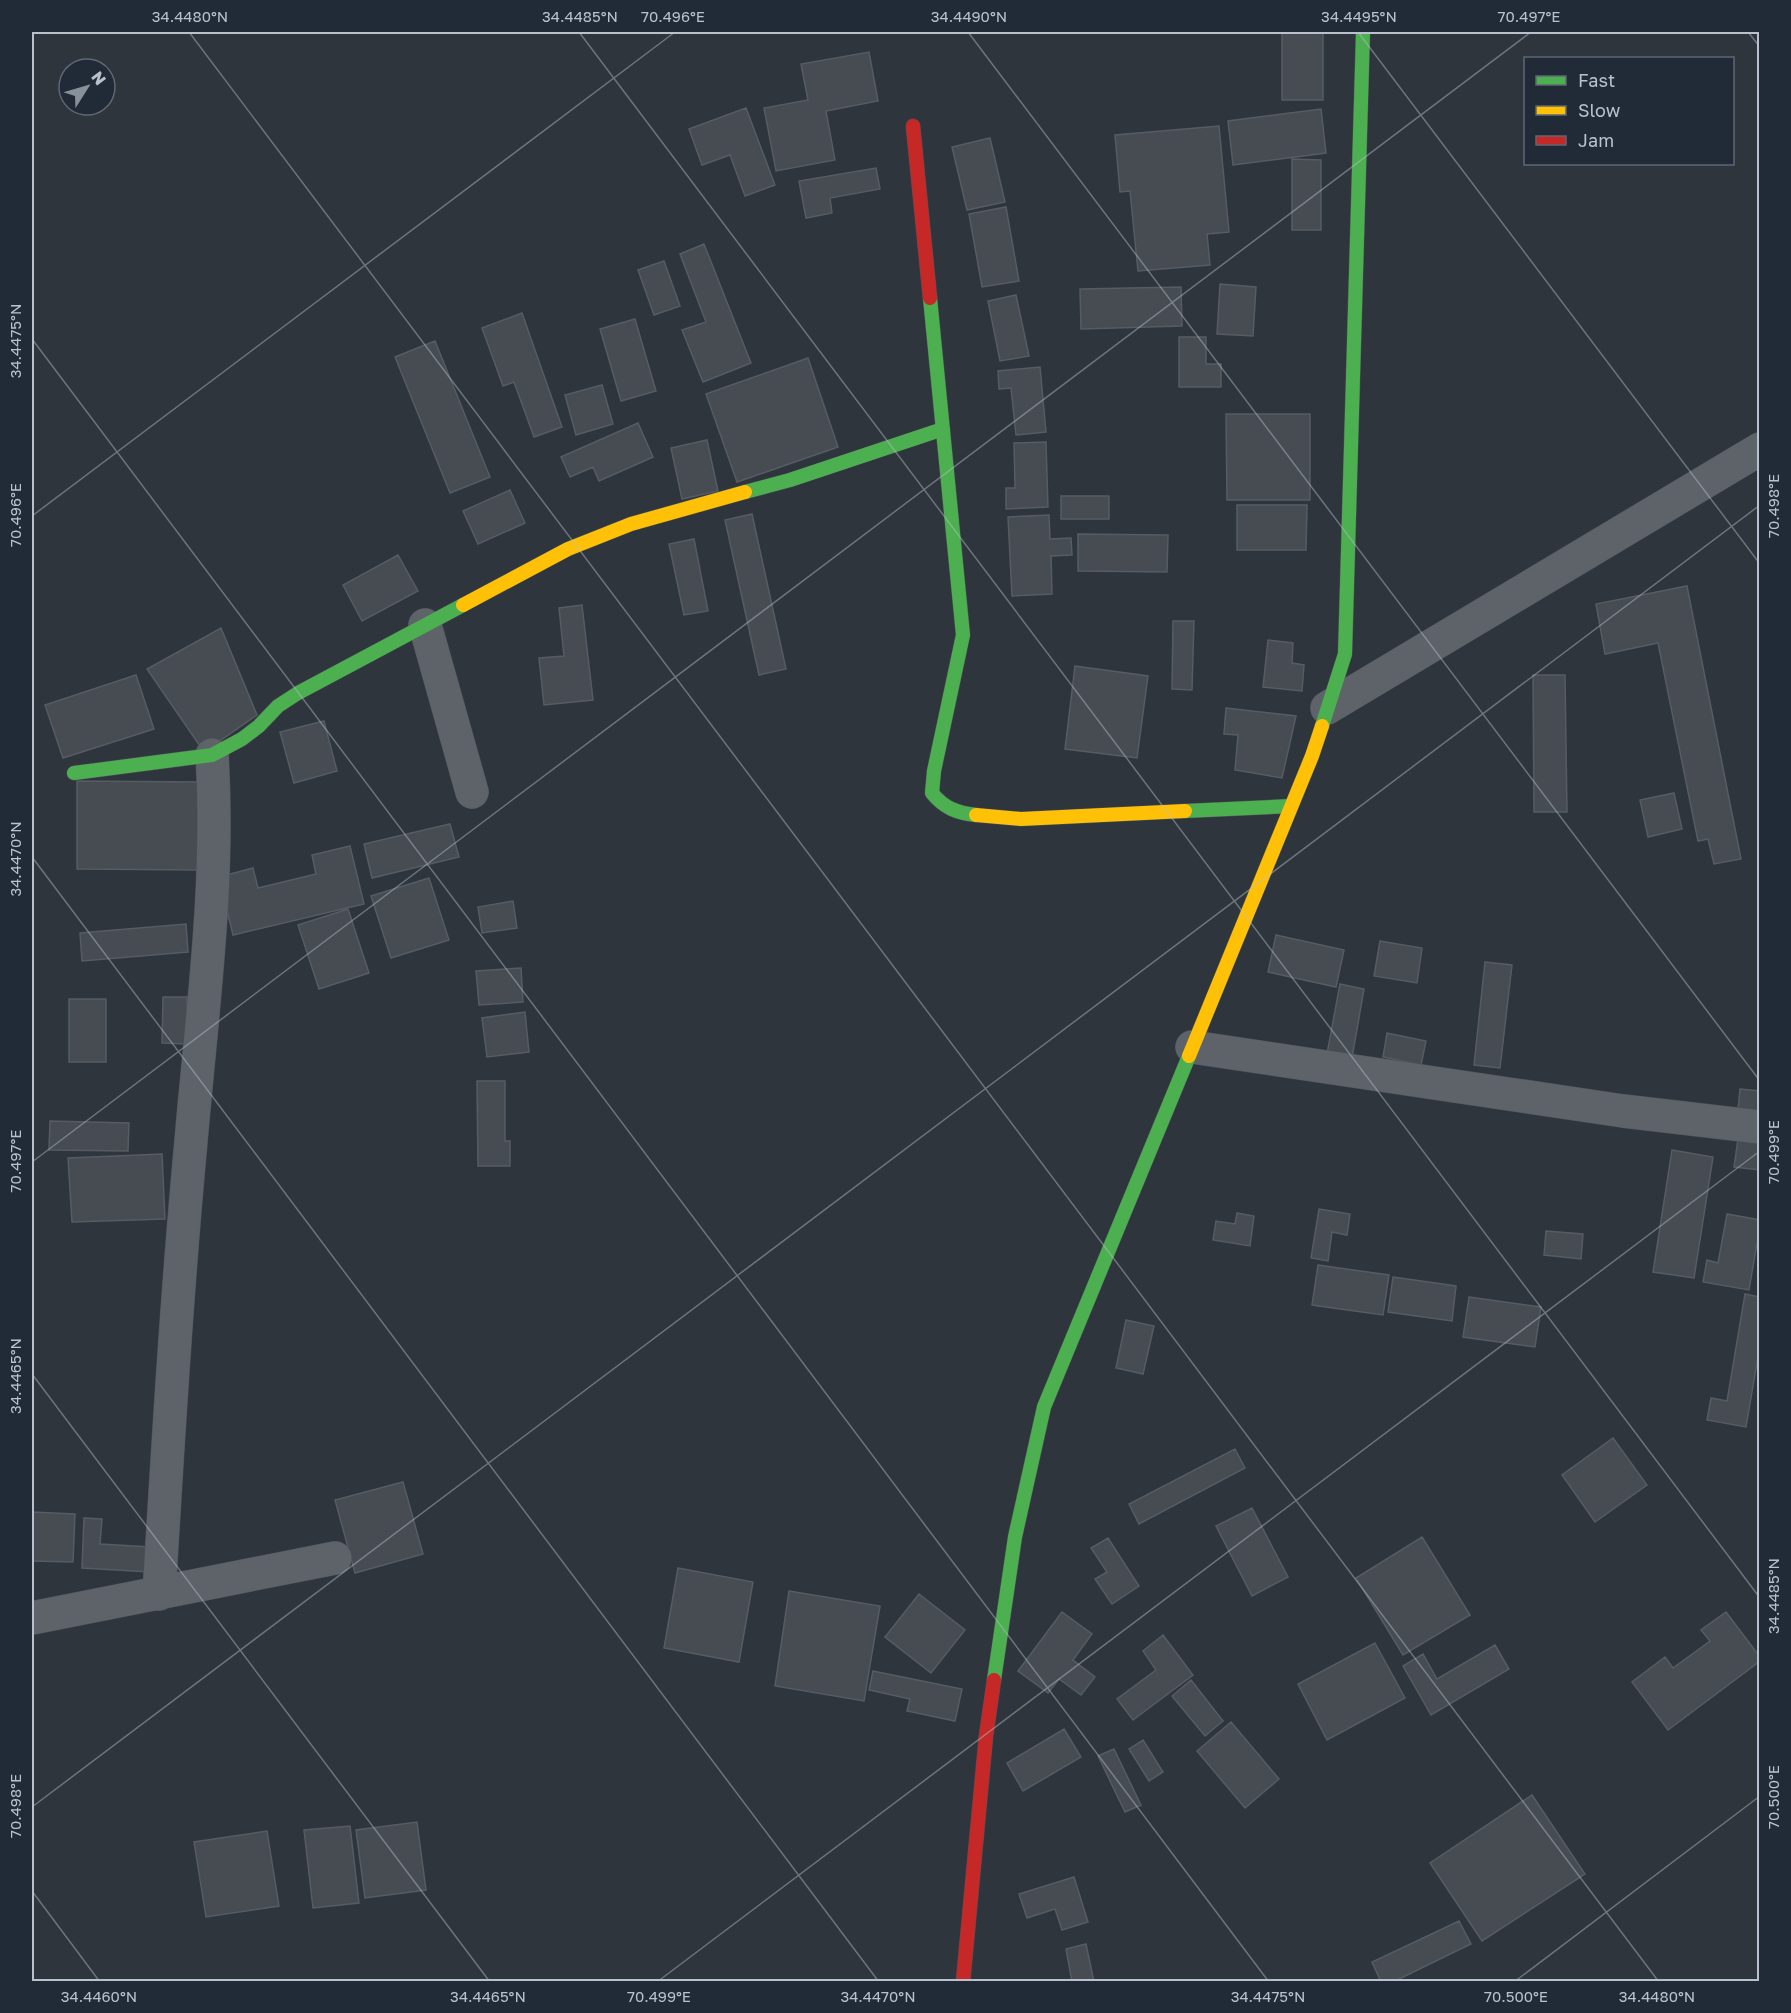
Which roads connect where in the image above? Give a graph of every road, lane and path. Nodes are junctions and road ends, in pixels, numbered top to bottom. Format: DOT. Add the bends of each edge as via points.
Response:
graph roads {
  1 [pos="1363,32"];
  2 [pos="913,126"];
  3 [pos="943,429"];
  4 [pos="1760,448"];
  5 [pos="425,626"];
  6 [pos="1327,708"];
  7 [pos="212,755"];
  8 [pos="74,773"];
  9 [pos="472,792"];
  10 [pos="1291,806"];
  11 [pos="1192,1047"];
  12 [pos="1760,1127"];
  13 [pos="335,1558"];
  14 [pos="159,1594"];
  15 [pos="32,1618"];
  16 [pos="963,1982"];
  1 -- 6 [label="street" via="1345,654"];
  2 -- 3 [label="street"];
  3 -- 5 [label="street" via="790,480 632,524 568,549"];
  3 -- 10 [label="street" via="963,635 934,771 932,793 941,804 961,813 1022,819"];
  4 -- 6 [label="street"];
  5 -- 7 [label="street" via="298,693 242,739"];
  5 -- 9 [label="street"];
  6 -- 10 [label="street"];
  7 -- 8 [label="street"];
  7 -- 14 [label="street" via="216,808 211,910 177,1290"];
  10 -- 11 [label="street"];
  11 -- 12 [label="street" via="1623,1111"];
  11 -- 16 [label="street" via="1044,1407 1015,1537 986,1736"];
  13 -- 14 [label="street"];
  14 -- 15 [label="street"];
}
